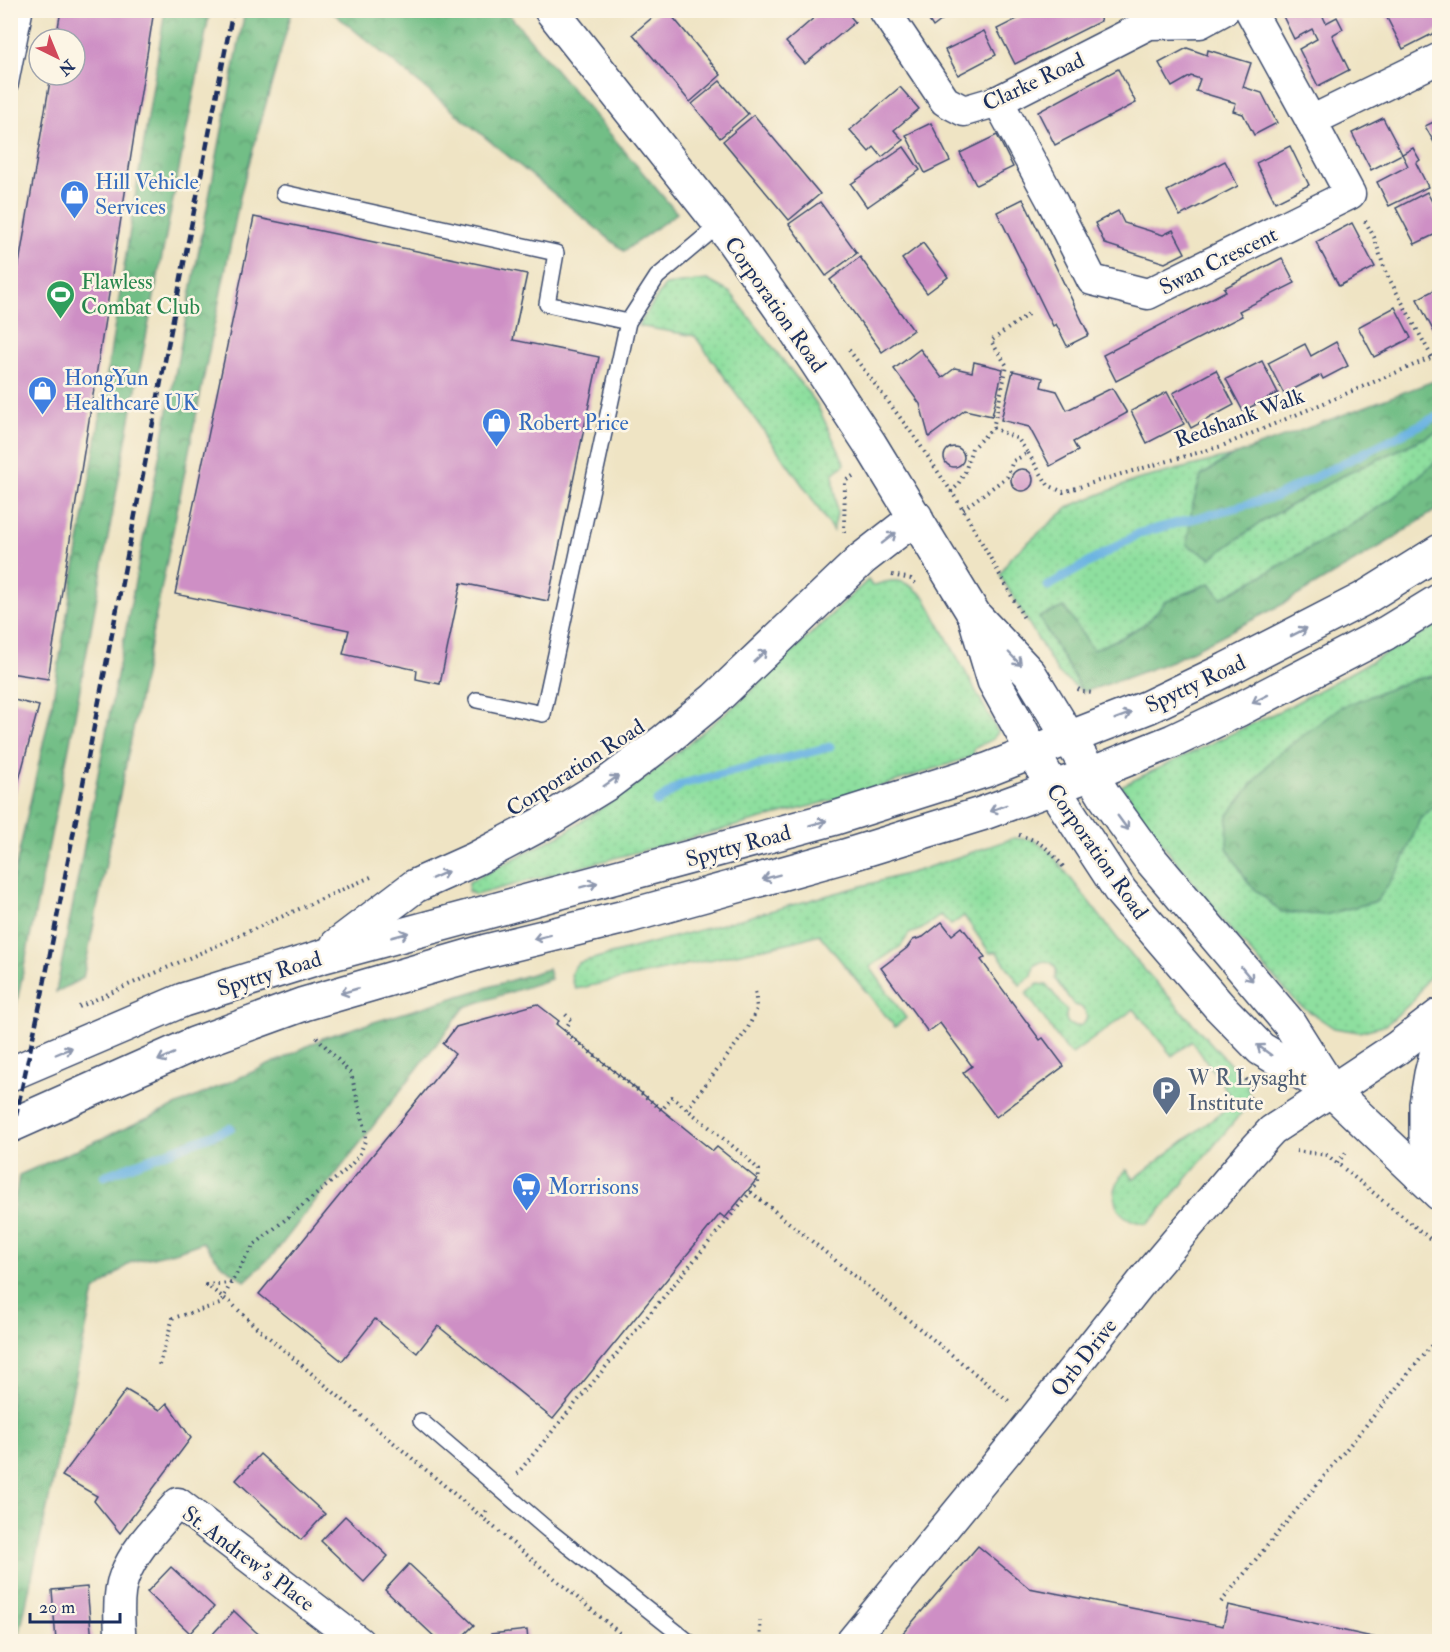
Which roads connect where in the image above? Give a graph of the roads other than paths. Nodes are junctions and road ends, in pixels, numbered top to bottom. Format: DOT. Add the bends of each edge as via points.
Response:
graph roads {
  1 [pos="25,10"];
  2 [pos="551,10"];
  3 [pos="884,10"];
  4 [pos="1224,10"];
  5 [pos="1250,10"];
  6 [pos="14,58"];
  7 [pos="1440,58"];
  8 [pos="10,86"];
  9 [pos="998,101"];
  10 [pos="1311,122"];
  11 [pos="284,194"];
  12 [pos="720,224"];
  13 [pos="628,322"];
  14 [pos="916,517"];
  15 [pos="1440,551"];
  16 [pos="1440,600"];
  17 [pos="975,616"];
  18 [pos="477,700"];
  19 [pos="1069,737"];
  20 [pos="1032,752"];
  21 [pos="1091,774"];
  22 [pos="1053,788"];
  23 [pos="324,956"];
  24 [pos="1440,1015"];
  25 [pos="1440,1039"];
  26 [pos="10,1074"];
  27 [pos="1332,1091"];
  28 [pos="10,1126"];
  29 [pos="1440,1178"];
  30 [pos="1440,1194"];
  31 [pos="421,1421"];
  32 [pos="121,1641"];
  33 [pos="359,1641"];
  34 [pos="689,1641"];
  35 [pos="851,1641"];
  1 -- 6 [label="lane"];
  2 -- 12 [label="main road, Corporation Road"];
  3 -- 9 [label="street, Clarke Road" via="945,101 964,111"];
  4 -- 9 [label="street, Clarke Road" via="1200,23 1149,24"];
  5 -- 10 [label="street"];
  6 -- 8 [label="lane"];
  7 -- 10 [label="street"];
  9 -- 10 [label="street, Swan Crescent" via="1092,280 1148,294 1350,194"];
  11 -- 13 [label="lane" via="556,253 547,304"];
  12 -- 13 [label="lane" via="657,277"];
  12 -- 14 [label="main road, Corporation Road" via="792,325"];
  13 -- 18 [label="lane" via="543,714"];
  14 -- 17 [label="main road, Corporation Road"];
  23 -- 14 [label="main road, one-way" via="415,886 543,823 608,783 715,699 862,559"];
  19 -- 15 [label="main road, Spytty Road, one-way" via="1227,669 1363,599"];
  16 -- 21 [label="main road, Spytty Road, one-way" via="1386,633 1227,716"];
  17 -- 19 [label="main road, Corporation Road, one-way" via="1030,674"];
  17 -- 20 [label="main road, Corporation Road" via="994,681"];
  19 -- 20 [label="main road, Spytty Road"];
  19 -- 21 [label="main road, Corporation Road"];
  20 -- 22 [label="main road, Corporation Road"];
  23 -- 20 [label="main road, Spytty Road, one-way" via="824,821"];
  21 -- 22 [label="main road, Spytty Road"];
  21 -- 27 [label="main road, Corporation Road, one-way" via="1150,859 1289,1023"];
  27 -- 22 [label="main road, Corporation Road, one-way" via="1261,1049 1219,1005 1121,892"];
  22 -- 28 [label="main road, Spytty Road, one-way" via="845,856 486,951 304,1004 194,1044"];
  26 -- 23 [label="main road, Spytty Road, one-way" via="183,1000"];
  24 -- 27 [label="main road"];
  25 -- 29 [label="main road" via="1426,1104 1426,1136"];
  27 -- 30 [label="main road, Corporation Road"];
  27 -- 35 [label="street, Orb Drive" via="1272,1130 1249,1155"];
  31 -- 34 [label="lane" via="557,1537"];
  32 -- 33 [label="street, St. Andrew's Place" via="119,1607 123,1579 138,1550 178,1503"];
}
